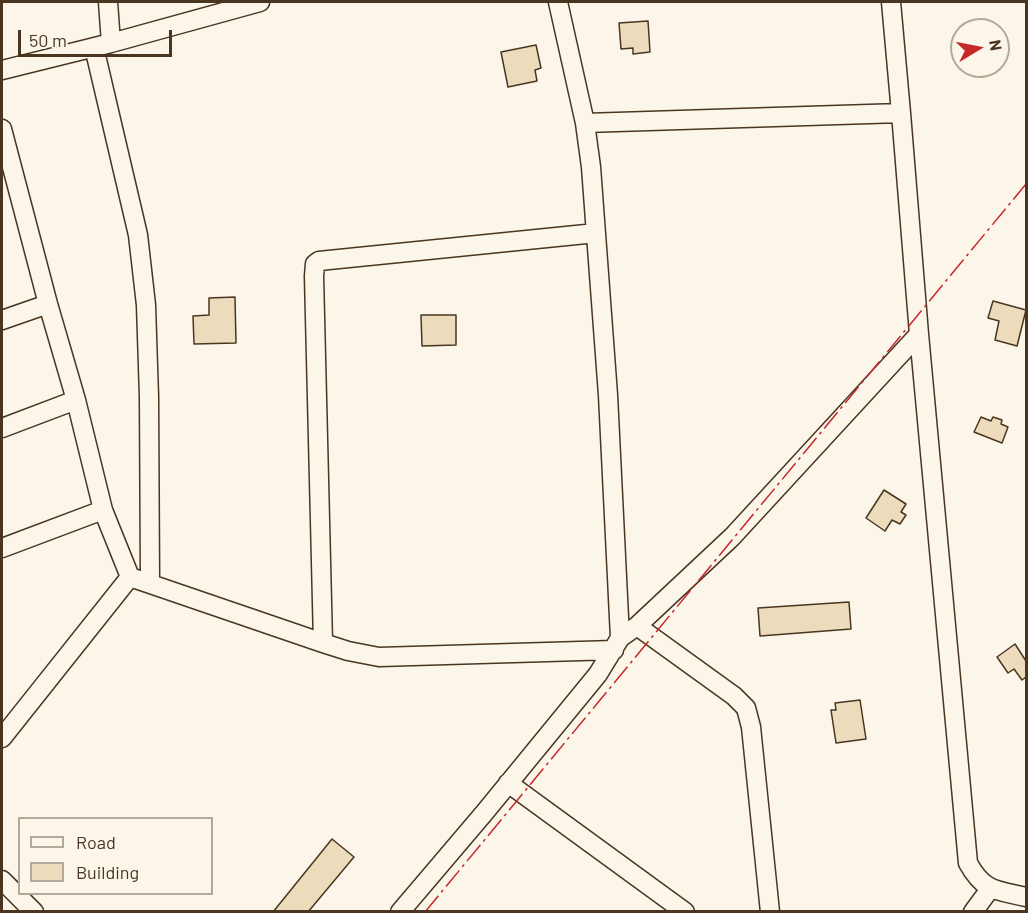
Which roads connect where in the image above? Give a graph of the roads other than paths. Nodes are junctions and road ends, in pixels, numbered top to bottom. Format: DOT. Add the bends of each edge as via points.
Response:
graph roads {
  1 [pos="108,2"];
  2 [pos="260,2"];
  3 [pos="558,2"];
  4 [pos="891,2"];
  5 [pos="103,45"];
  6 [pos="2,70"];
  7 [pos="901,113"];
  8 [pos="585,123"];
  9 [pos="2,129"];
  10 [pos="596,234"];
  11 [pos="48,304"];
  12 [pos="2,320"];
  13 [pos="919,334"];
  14 [pos="76,400"];
  15 [pos="2,428"];
  16 [pos="103,510"];
  17 [pos="2,548"];
  18 [pos="130,577"];
  19 [pos="150,583"];
  20 [pos="637,626"];
  21 [pos="323,644"];
  22 [pos="617,644"];
  23 [pos="2,738"];
  24 [pos="508,783"];
  25 [pos="2,880"];
  26 [pos="990,889"];
  27 [pos="1026,897"];
  28 [pos="34,912"];
  29 [pos="400,912"];
  30 [pos="685,912"];
  31 [pos="770,912"];
  32 [pos="973,912"];
  1 -- 5 [label="street"];
  2 -- 5 [label="street"];
  3 -- 8 [label="street"];
  4 -- 7 [label="street"];
  5 -- 6 [label="street"];
  5 -- 19 [label="street" via="138,235 146,305"];
  7 -- 8 [label="street"];
  7 -- 13 [label="street"];
  8 -- 10 [label="street"];
  9 -- 11 [label="street"];
  10 -- 21 [label="street" via="315,264"];
  10 -- 22 [label="street" via="608,395"];
  11 -- 12 [label="street"];
  11 -- 14 [label="street"];
  13 -- 20 [label="street" via="732,537"];
  13 -- 26 [label="street" via="968,863 975,877"];
  14 -- 15 [label="street"];
  14 -- 16 [label="street"];
  16 -- 17 [label="street"];
  16 -- 18 [label="street"];
  18 -- 19 [label="street"];
  18 -- 23 [label="street"];
  19 -- 21 [label="street"];
  20 -- 22 [label="street"];
  20 -- 31 [label="street" via="746,708"];
  21 -- 22 [label="street" via="379,657"];
  22 -- 24 [label="street" via="598,674"];
  24 -- 29 [label="street"];
  24 -- 30 [label="street"];
  25 -- 28 [label="street"];
  26 -- 27 [label="street"];
  26 -- 32 [label="street"];
}
